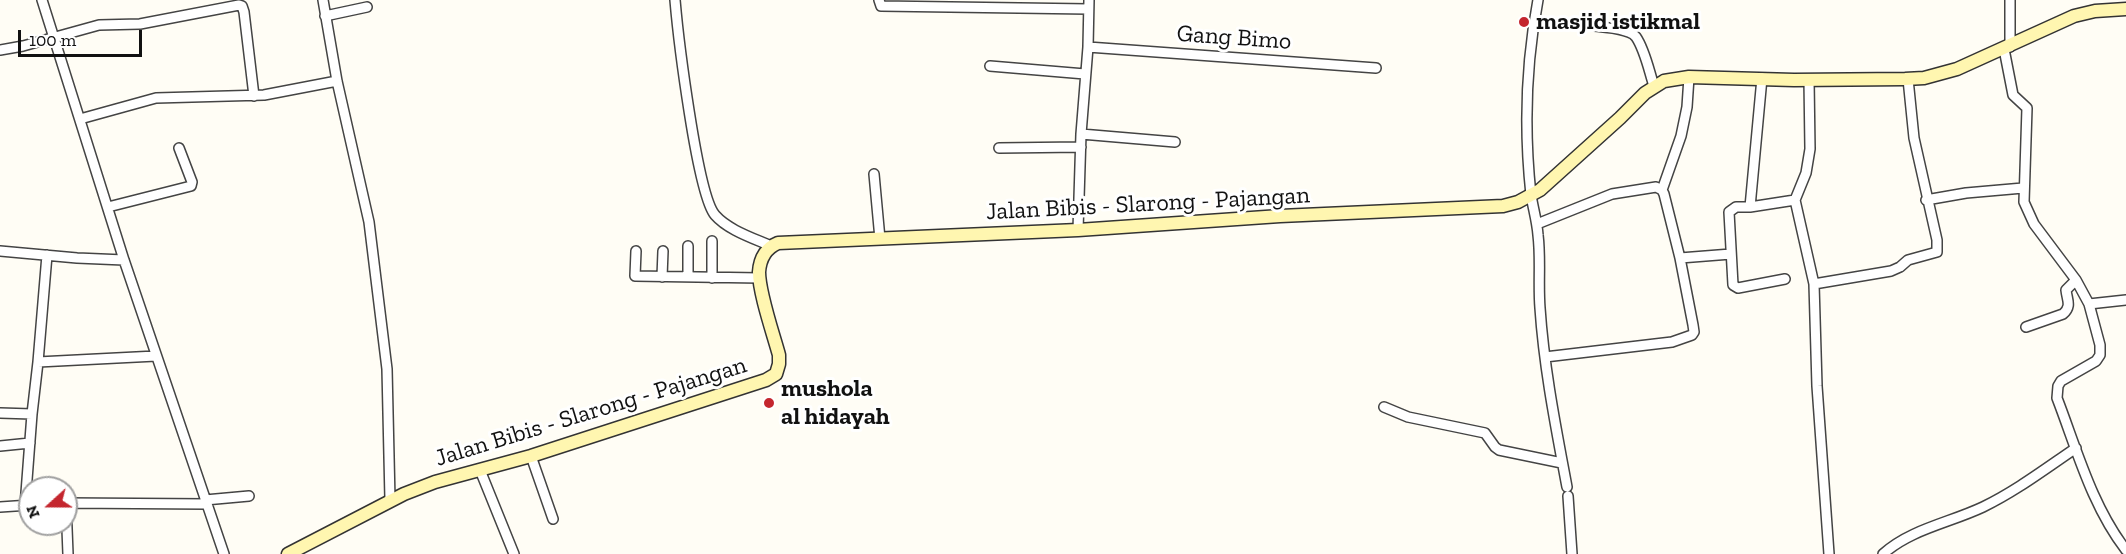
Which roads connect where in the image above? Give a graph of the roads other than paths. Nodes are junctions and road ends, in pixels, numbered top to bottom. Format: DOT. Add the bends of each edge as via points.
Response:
graph roads {
  1 [pos="42,0"];
  2 [pos="323,0"];
  3 [pos="675,0"];
  4 [pos="879,0"];
  5 [pos="1538,0"];
  6 [pos="2010,0"];
  7 [pos="241,3"];
  8 [pos="981,4"];
  9 [pos="1089,5"];
  10 [pos="367,8"];
  11 [pos="2126,9"];
  12 [pos="325,16"];
  13 [pos="1534,24"];
  14 [pos="54,38"];
  15 [pos="1088,47"];
  16 [pos="2007,48"];
  17 [pos="0,50"];
  18 [pos="990,66"];
  19 [pos="1376,68"];
  20 [pos="1085,74"];
  21 [pos="1689,77"];
  22 [pos="1762,78"];
  23 [pos="1908,79"];
  24 [pos="1809,80"];
  25 [pos="337,81"];
  26 [pos="1654,86"];
  27 [pos="254,96"];
  28 [pos="80,120"];
  29 [pos="1081,134"];
  30 [pos="1175,142"];
  31 [pos="1081,147"];
  32 [pos="178,148"];
  33 [pos="999,148"];
  34 [pos="874,174"];
  35 [pos="2023,188"];
  36 [pos="1662,190"];
  37 [pos="1531,196"];
  38 [pos="1794,200"];
  39 [pos="1926,200"];
  40 [pos="108,207"];
  41 [pos="1750,207"];
  42 [pos="1537,224"];
  43 [pos="1078,230"];
  44 [pos="880,239"];
  45 [pos="712,241"];
  46 [pos="688,246"];
  47 [pos="771,246"];
  48 [pos="0,251"];
  49 [pos="636,251"];
  50 [pos="663,251"];
  51 [pos="1731,254"];
  52 [pos="47,255"];
  53 [pos="1680,258"];
  54 [pos="124,260"];
  55 [pos="662,277"];
  56 [pos="688,277"];
  57 [pos="712,278"];
  58 [pos="760,278"];
  59 [pos="1785,279"];
  60 [pos="2076,280"];
  61 [pos="1814,284"];
  62 [pos="2126,300"];
  63 [pos="2089,304"];
  64 [pos="2026,327"];
  65 [pos="156,356"];
  66 [pos="1545,357"];
  67 [pos="38,362"];
  68 [pos="1384,406"];
  69 [pos="0,413"];
  70 [pos="32,414"];
  71 [pos="30,443"];
  72 [pos="0,446"];
  73 [pos="2076,448"];
  74 [pos="531,456"];
  75 [pos="1562,463"];
  76 [pos="480,470"];
  77 [pos="28,476"];
  78 [pos="249,496"];
  79 [pos="390,500"];
  80 [pos="206,502"];
  81 [pos="78,503"];
  82 [pos="18,506"];
  83 [pos="0,507"];
  84 [pos="554,519"];
  85 [pos="67,536"];
  86 [pos="2118,539"];
  87 [pos="2126,550"];
  88 [pos="68,554"];
  89 [pos="224,554"];
  90 [pos="288,554"];
  91 [pos="514,554"];
  92 [pos="1572,554"];
  93 [pos="1828,554"];
  94 [pos="1883,554"];
  95 [pos="2121,554"];
  1 -- 14 [label="street"];
  2 -- 12 [label="street"];
  3 -- 47 [label="street" via="693,130 708,201 723,222"];
  4 -- 8 [label="street" via="881,6"];
  5 -- 13 [label="street"];
  6 -- 16 [label="street"];
  7 -- 14 [label="street" via="140,24 99,25"];
  7 -- 27 [label="street"];
  8 -- 9 [label="street"];
  9 -- 15 [label="street"];
  10 -- 12 [label="street"];
  11 -- 16 [label="main road, Jalan Bibis - Slarong - Pajangan" via="2074,16"];
  12 -- 25 [label="street"];
  13 -- 26 [label="street" via="1627,31 1639,43"];
  13 -- 37 [label="street" via="1528,104"];
  14 -- 17 [label="street"];
  14 -- 28 [label="street"];
  15 -- 19 [label="street, Gang Bimo"];
  15 -- 20 [label="street"];
  16 -- 23 [label="main road, Jalan Bibis - Slarong - Pajangan" via="1957,69"];
  16 -- 35 [label="street" via="2013,95 2027,108"];
  18 -- 20 [label="street"];
  20 -- 29 [label="street"];
  21 -- 22 [label="main road, Jalan Bibis - Slarong - Pajangan"];
  21 -- 26 [label="main road, Jalan Bibis - Slarong - Pajangan"];
  21 -- 36 [label="street" via="1681,136"];
  22 -- 24 [label="main road, Jalan Bibis - Slarong - Pajangan"];
  22 -- 41 [label="street"];
  23 -- 24 [label="main road, Jalan Bibis - Slarong - Pajangan"];
  23 -- 39 [label="street"];
  24 -- 38 [label="street" via="1810,149 1805,177"];
  25 -- 27 [label="street"];
  25 -- 79 [label="street" via="370,233 387,369"];
  26 -- 37 [label="main road, Jalan Bibis - Slarong - Pajangan"];
  27 -- 28 [label="street" via="156,98"];
  28 -- 40 [label="street"];
  29 -- 30 [label="street"];
  29 -- 31 [label="street"];
  31 -- 33 [label="street"];
  31 -- 43 [label="street"];
  32 -- 40 [label="street" via="191,186"];
  34 -- 44 [label="street"];
  35 -- 39 [label="street"];
  35 -- 60 [label="street" via="2024,202 2034,224"];
  36 -- 42 [label="street" via="1612,194"];
  36 -- 53 [label="street"];
  37 -- 42 [label="street"];
  37 -- 43 [label="main road, Jalan Bibis - Slarong - Pajangan" via="1492,207"];
  38 -- 41 [label="street"];
  38 -- 61 [label="street"];
  39 -- 61 [label="street" via="1937,240 1934,254 1908,260 1892,271"];
  40 -- 54 [label="street"];
  41 -- 51 [label="street" via="1736,207 1729,212"];
  42 -- 66 [label="street"];
  43 -- 44 [label="main road, Jalan Bibis - Slarong - Pajangan"];
  44 -- 47 [label="main road, Jalan Bibis - Slarong - Pajangan" via="785,242"];
  45 -- 57 [label="street"];
  46 -- 56 [label="street"];
  47 -- 58 [label="main road, Jalan Bibis - Slarong - Pajangan" via="761,261"];
  48 -- 52 [label="street"];
  49 -- 55 [label="street" via="635,276"];
  50 -- 55 [label="street"];
  51 -- 53 [label="street"];
  51 -- 59 [label="street" via="1735,287"];
  52 -- 54 [label="street"];
  52 -- 67 [label="street"];
  53 -- 66 [label="street" via="1692,335 1672,342"];
  54 -- 65 [label="street"];
  55 -- 56 [label="street"];
  56 -- 57 [label="street"];
  57 -- 58 [label="street"];
  58 -- 74 [label="main road, Jalan Bibis - Slarong - Pajangan" via="779,355 776,374 736,391"];
  60 -- 63 [label="street"];
  60 -- 64 [label="street" via="2066,290 2068,310"];
  61 -- 93 [label="street"];
  62 -- 63 [label="street"];
  63 -- 73 [label="street" via="2100,355 2061,381 2057,393"];
  65 -- 67 [label="street"];
  65 -- 80 [label="street"];
  66 -- 75 [label="street"];
  67 -- 70 [label="street"];
  68 -- 75 [label="street" via="1408,417 1485,433 1499,450"];
  69 -- 70 [label="street"];
  70 -- 71 [label="street"];
  71 -- 72 [label="street"];
  71 -- 77 [label="street"];
  73 -- 86 [label="street" via="2095,499"];
  73 -- 94 [label="street" via="1997,500 1904,538"];
  74 -- 76 [label="main road, Jalan Bibis - Slarong - Pajangan"];
  74 -- 84 [label="street"];
  75 -- 92 [label="street"];
  76 -- 79 [label="main road, Jalan Bibis - Slarong - Pajangan"];
  76 -- 91 [label="street"];
  78 -- 80 [label="street"];
  79 -- 90 [label="main road, Jalan Bibis - Slarong - Pajangan"];
  80 -- 81 [label="street"];
  80 -- 89 [label="street"];
  82 -- 83 [label="street"];
  85 -- 88 [label="street"];
  86 -- 87 [label="street"];
  86 -- 95 [label="street"];
}
